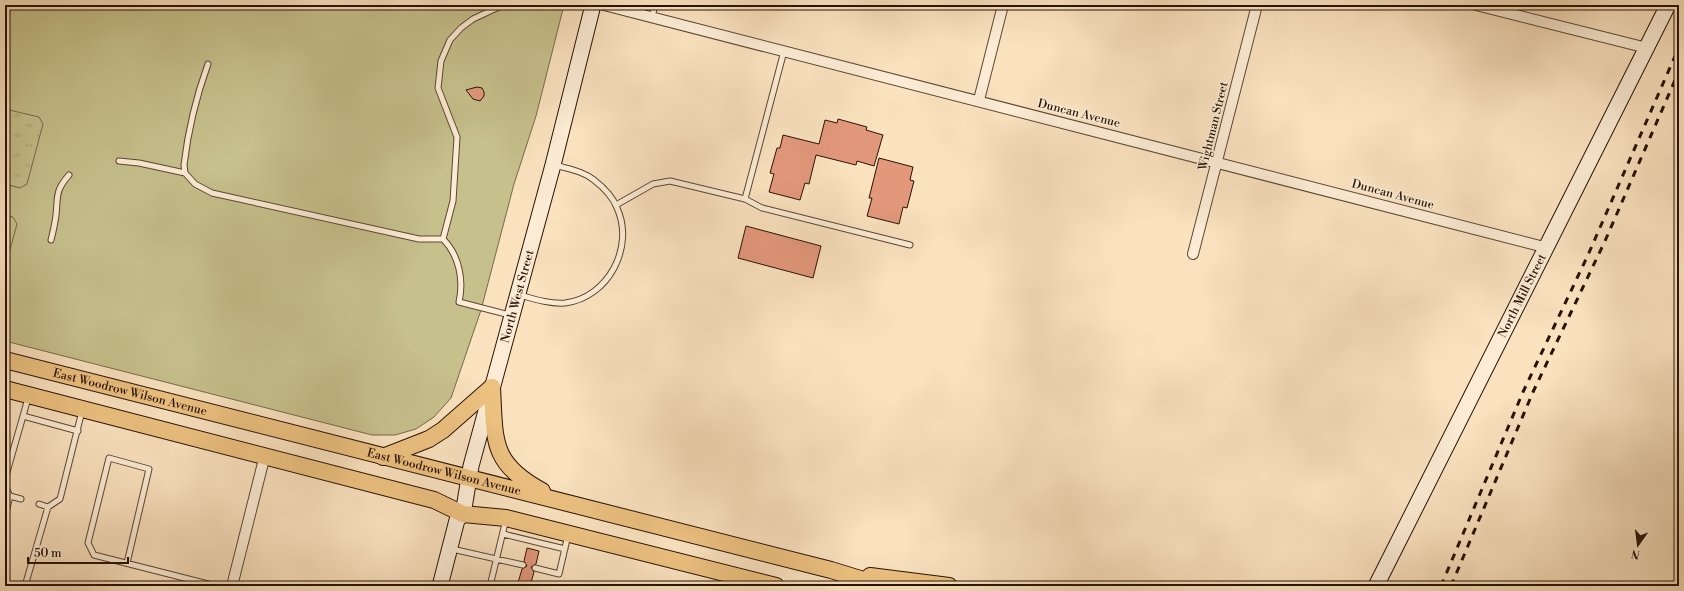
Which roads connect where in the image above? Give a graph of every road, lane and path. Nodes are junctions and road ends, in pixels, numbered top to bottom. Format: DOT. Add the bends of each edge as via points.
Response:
graph roads {
  1 [pos="503,5"];
  2 [pos="593,5"];
  3 [pos="604,5"];
  4 [pos="655,5"];
  5 [pos="1003,5"];
  6 [pos="1257,5"];
  7 [pos="1476,5"];
  8 [pos="1668,5"];
  9 [pos="1507,9"];
  10 [pos="652,17"];
  11 [pos="1647,48"];
  12 [pos="784,50"];
  13 [pos="208,64"];
  14 [pos="979,100"];
  15 [pos="119,160"];
  16 [pos="1217,162"];
  17 [pos="553,165"];
  18 [pos="185,173"];
  19 [pos="69,175"];
  20 [pos="745,199"];
  21 [pos="616,205"];
  22 [pos="442,239"];
  23 [pos="51,240"];
  24 [pos="910,245"];
  25 [pos="1548,248"];
  26 [pos="1194,254"];
  27 [pos="517,294"];
  28 [pos="511,316"];
  29 [pos="5,360"];
  30 [pos="492,387"];
  31 [pos="6,391"];
  32 [pos="28,395"];
  33 [pos="83,409"];
  34 [pos="23,416"];
  35 [pos="78,431"];
  36 [pos="265,455"];
  37 [pos="383,457"];
  38 [pos="5,478"];
  39 [pos="468,479"];
  40 [pos="5,486"];
  41 [pos="10,496"];
  42 [pos="21,499"];
  43 [pos="565,503"];
  44 [pos="39,504"];
  45 [pos="48,507"];
  46 [pos="463,514"];
  47 [pos="5,516"];
  48 [pos="506,518"];
  49 [pos="503,534"];
  50 [pos="566,542"];
  51 [pos="450,548"];
  52 [pos="497,559"];
  53 [pos="127,563"];
  54 [pos="523,565"];
  55 [pos="535,568"];
  56 [pos="831,570"];
  57 [pos="440,584"];
  58 [pos="25,586"];
  59 [pos="216,586"];
  60 [pos="232,586"];
  61 [pos="457,586"];
  62 [pos="490,586"];
  63 [pos="776,586"];
  64 [pos="883,586"];
  65 [pos="949,586"];
  66 [pos="1376,586"];
  1 -- 22 [label="lane" via="473,19 461,28 450,40 441,61 438,88 457,138 453,201"];
  2 -- 17 [label="street, North West Street"];
  3 -- 10 [label="street, Duncan Avenue"];
  4 -- 10 [label="lane"];
  5 -- 14 [label="street"];
  6 -- 16 [label="street, Wightman Street"];
  7 -- 9 [label="street"];
  8 -- 11 [label="street, North Mill Street"];
  9 -- 11 [label="street"];
  10 -- 12 [label="street, Duncan Avenue"];
  11 -- 25 [label="street, North Mill Street"];
  12 -- 14 [label="street, Duncan Avenue"];
  12 -- 20 [label="lane"];
  13 -- 18 [label="lane" via="192,118 184,165"];
  14 -- 16 [label="street, Duncan Avenue"];
  15 -- 18 [label="lane"];
  16 -- 25 [label="street, Duncan Avenue"];
  16 -- 26 [label="street, Wightman Street"];
  17 -- 21 [label="lane" via="580,172 594,179 606,190"];
  17 -- 27 [label="street, North West Street"];
  18 -- 22 [label="lane" via="195,184 212,193 419,239"];
  19 -- 23 [label="lane" via="57,192"];
  20 -- 21 [label="lane" via="665,180 650,185"];
  20 -- 24 [label="lane" via="762,208"];
  21 -- 27 [label="lane" via="621,225 622,247 616,266 601,286 584,297 566,303 553,303"];
  22 -- 28 [label="lane" via="450,246 461,277 462,290 459,302"];
  25 -- 66 [label="street, North Mill Street"];
  27 -- 28 [label="street, North West Street"];
  28 -- 30 [label="street, North West Street"];
  29 -- 37 [label="main road, East Woodrow Wilson Avenue"];
  30 -- 37 [label="main road" via="429,439"];
  30 -- 39 [label="street, North West Street"];
  30 -- 43 [label="main road" via="495,439 500,454 521,480"];
  31 -- 32 [label="main road"];
  32 -- 33 [label="main road"];
  32 -- 34 [label="lane"];
  33 -- 35 [label="lane"];
  33 -- 36 [label="main road"];
  34 -- 35 [label="lane"];
  34 -- 38 [label="lane"];
  35 -- 45 [label="lane" via="60,499"];
  36 -- 46 [label="main road" via="434,500"];
  36 -- 60 [label="street"];
  37 -- 39 [label="main road, East Woodrow Wilson Avenue"];
  39 -- 43 [label="main road, East Woodrow Wilson Avenue"];
  39 -- 46 [label="street, North West Street"];
  40 -- 41 [label="lane"];
  41 -- 42 [label="lane"];
  41 -- 47 [label="lane"];
  43 -- 56 [label="main road, East Woodrow Wilson Avenue"];
  44 -- 45 [label="lane"];
  45 -- 58 [label="lane"];
  46 -- 48 [label="main road"];
  46 -- 51 [label="street, North West Street" via="457,520"];
  48 -- 49 [label="lane"];
  48 -- 50 [label="main road"];
  49 -- 50 [label="lane"];
  49 -- 52 [label="lane"];
  50 -- 55 [label="lane" via="559,574"];
  50 -- 63 [label="main road"];
  51 -- 52 [label="lane"];
  51 -- 57 [label="street, North West Street"];
  52 -- 54 [label="lane"];
  52 -- 62 [label="lane"];
  53 -- 53 [label="lane" via="94,555 88,543 109,458 149,469"];
  53 -- 59 [label="lane"];
  56 -- 64 [label="main road, East Woodrow Wilson Avenue"];
  56 -- 65 [label="main road"];
  57 -- 61 [label="lane"];
}
